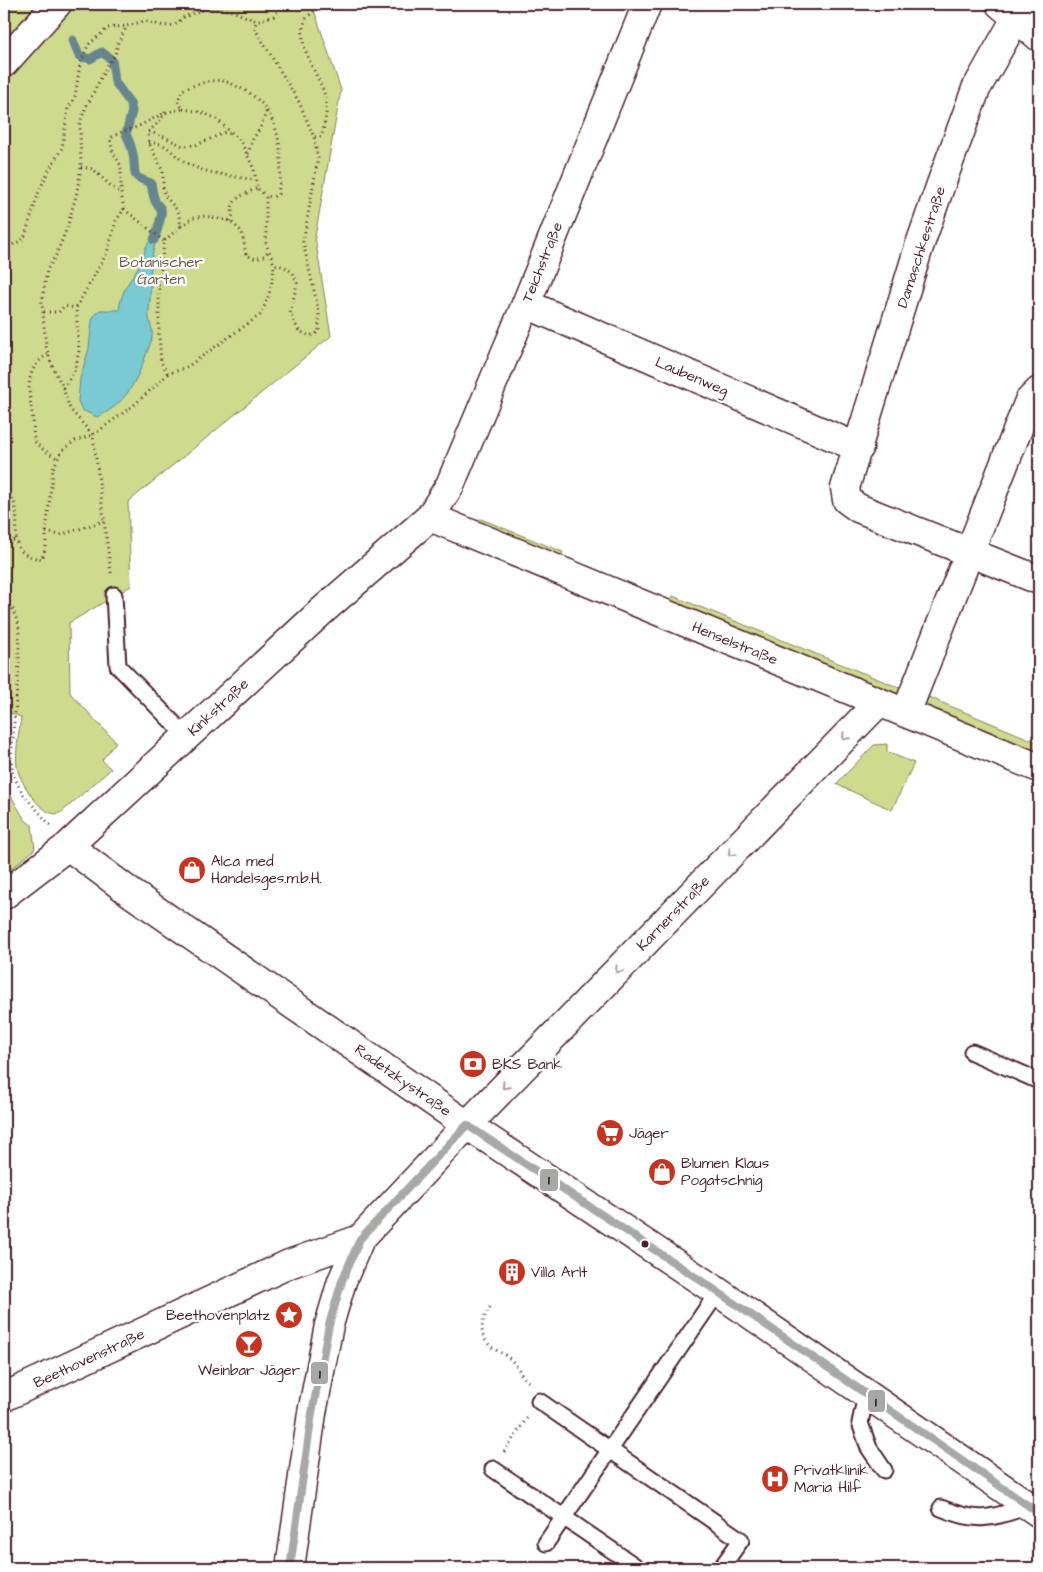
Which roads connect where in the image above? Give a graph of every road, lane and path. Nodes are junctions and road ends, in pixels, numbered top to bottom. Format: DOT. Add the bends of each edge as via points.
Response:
graph roads {
  1 [pos="57,4"];
  2 [pos="280,4"];
  3 [pos="647,4"];
  4 [pos="1013,8"];
  5 [pos="314,10"];
  6 [pos="256,21"];
  7 [pos="127,26"];
  8 [pos="1039,37"];
  9 [pos="4,63"];
  10 [pos="183,109"];
  11 [pos="267,110"];
  12 [pos="166,112"];
  13 [pos="148,132"];
  14 [pos="233,134"];
  15 [pos="314,138"];
  16 [pos="149,143"];
  17 [pos="248,154"];
  18 [pos="82,167"];
  19 [pos="254,180"];
  20 [pos="257,188"];
  21 [pos="121,192"];
  22 [pos="266,196"];
  23 [pos="124,209"];
  24 [pos="230,221"];
  25 [pos="181,226"];
  26 [pos="164,241"];
  27 [pos="4,249"];
  28 [pos="269,250"];
  29 [pos="274,264"];
  30 [pos="526,304"];
  31 [pos="76,308"];
  32 [pos="44,312"];
  33 [pos="48,354"];
  34 [pos="168,374"];
  35 [pos="63,388"];
  36 [pos="1039,391"];
  37 [pos="94,435"];
  38 [pos="859,448"];
  39 [pos="58,459"];
  40 [pos="4,480"];
  41 [pos="430,517"];
  42 [pos="104,521"];
  43 [pos="46,532"];
  44 [pos="4,536"];
  45 [pos="16,541"];
  46 [pos="970,553"];
  47 [pos="1039,580"];
  48 [pos="114,596"];
  49 [pos="4,603"];
  50 [pos="879,702"];
  51 [pos="906,713"];
  52 [pos="186,736"];
  53 [pos="1039,768"];
  54 [pos="4,772"];
  55 [pos="13,775"];
  56 [pos="68,846"];
  57 [pos="4,894"];
  58 [pos="972,1052"];
  59 [pos="1039,1081"];
  60 [pos="467,1124"];
  61 [pos="360,1239"];
  62 [pos="718,1292"];
  63 [pos="490,1307"];
  64 [pos="866,1394"];
  65 [pos="4,1397"];
  66 [pos="539,1401"];
  67 [pos="610,1450"];
  68 [pos="492,1469"];
  69 [pos="884,1470"];
  70 [pos="941,1508"];
  71 [pos="1034,1509"];
  72 [pos="564,1518"];
  73 [pos="546,1543"];
  74 [pos="290,1568"];
  75 [pos="638,1568"];
  76 [pos="721,1568"];
  1 -- 9 [label="street"];
  2 -- 6 [label="path" via="274,16"];
  3 -- 30 [label="street, Teichstraße"];
  4 -- 8 [label="street"];
  4 -- 38 [label="street, Damaschkestraße" via="976,89 944,175"];
  5 -- 15 [label="path" via="306,19 304,47 326,98 321,138"];
  6 -- 7 [label="path" via="215,8 190,14 176,25 144,21"];
  6 -- 15 [label="path" via="255,29 299,102"];
  7 -- 18 [label="path" via="80,123"];
  7 -- 27 [label="path" via="108,28 88,45 80,65 75,96 68,109 62,148 39,191 24,239"];
  10 -- 11 [label="path" via="178,101 182,90 202,83 224,81 246,90"];
  10 -- 12 [label="path"];
  10 -- 14 [label="path" via="215,118"];
  11 -- 17 [label="path"];
  11 -- 22 [label="path" via="281,148 282,174 278,194"];
  12 -- 13 [label="path"];
  12 -- 21 [label="path" via="116,133 110,139 121,166"];
  13 -- 14 [label="path" via="184,146 196,145 224,133"];
  13 -- 16 [label="path"];
  14 -- 17 [label="path"];
  15 -- 29 [label="path" via="318,159 304,242 319,313 319,332 310,336 299,331 290,314 297,283 293,273"];
  16 -- 19 [label="path" via="160,142 181,160 208,173"];
  16 -- 25 [label="path" via="163,172 165,196 178,212"];
  17 -- 19 [label="path"];
  18 -- 21 [label="path" via="93,168"];
  18 -- 32 [label="path" via="67,228 47,270 42,302"];
  19 -- 20 [label="path"];
  20 -- 22 [label="path"];
  20 -- 24 [label="path" via="234,202"];
  21 -- 23 [label="path"];
  22 -- 28 [label="path" via="266,243"];
  23 -- 26 [label="path"];
  23 -- 31 [label="path" via="116,221 107,253"];
  24 -- 25 [label="path" via="205,216 193,218"];
  24 -- 28 [label="path" via="242,232 246,255 256,260"];
  25 -- 26 [label="path"];
  26 -- 34 [label="path" via="159,290 160,334 161,362"];
  28 -- 29 [label="path"];
  29 -- 34 [label="path" via="266,304 260,315 187,367"];
  30 -- 38 [label="street, Laubenweg"];
  30 -- 41 [label="street, Teichstraße" via="450,485"];
  31 -- 32 [label="path" via="64,306 59,312"];
  31 -- 35 [label="path" via="79,351 74,372"];
  32 -- 33 [label="path"];
  33 -- 35 [label="path"];
  33 -- 39 [label="path" via="37,361 30,376 28,395 35,441"];
  34 -- 37 [label="path"];
  35 -- 37 [label="path" via="70,409"];
  36 -- 46 [label="street" via="1029,401"];
  37 -- 39 [label="path" via="75,441 62,451"];
  37 -- 42 [label="path"];
  38 -- 46 [label="street, Damaschkestraße" via="845,488 847,500 858,508"];
  39 -- 43 [label="path" via="53,468"];
  40 -- 45 [label="path" via="15,505"];
  41 -- 50 [label="street, Henselstraße"];
  41 -- 52 [label="street, Kinkstraße"];
  42 -- 43 [label="path" via="60,535"];
  42 -- 48 [label="path"];
  43 -- 45 [label="path" via="42,559 22,553"];
  44 -- 45 [label="path"];
  46 -- 47 [label="street"];
  46 -- 51 [label="street"];
  48 -- 52 [label="lane" via="118,666"];
  49 -- 55 [label="path" via="12,608 19,625 11,758"];
  50 -- 51 [label="street, Henselstraße"];
  50 -- 60 [label="street, Karnerstraße, one-way"];
  51 -- 53 [label="street, Henselstraße"];
  52 -- 56 [label="street, Kinkstraße"];
  54 -- 55 [label="path"];
  55 -- 56 [label="path" via="23,794"];
  56 -- 57 [label="street, Kinkstraße"];
  56 -- 60 [label="street, Radetzkystraße" via="131,893"];
  58 -- 59 [label="lane"];
  60 -- 61 [label="street, Beethovenstraße"];
  60 -- 62 [label="street, Radetzkystraße"];
  61 -- 65 [label="street, Beethovenstraße" via="289,1264"];
  61 -- 74 [label="street" via="342,1281 329,1325 312,1414"];
  62 -- 64 [label="street, Radetzkystraße"];
  62 -- 67 [label="lane"];
  63 -- 66 [label="path" via="483,1319 486,1341 514,1363 522,1377 540,1389"];
  64 -- 69 [label="lane" via="860,1423"];
  64 -- 71 [label="street, Radetzkystraße"];
  66 -- 67 [label="lane"];
  66 -- 68 [label="path"];
  67 -- 72 [label="lane"];
  67 -- 76 [label="lane" via="741,1540"];
  68 -- 72 [label="lane"];
  70 -- 71 [label="lane" via="977,1519"];
  72 -- 73 [label="lane"];
  72 -- 75 [label="lane"];
}
